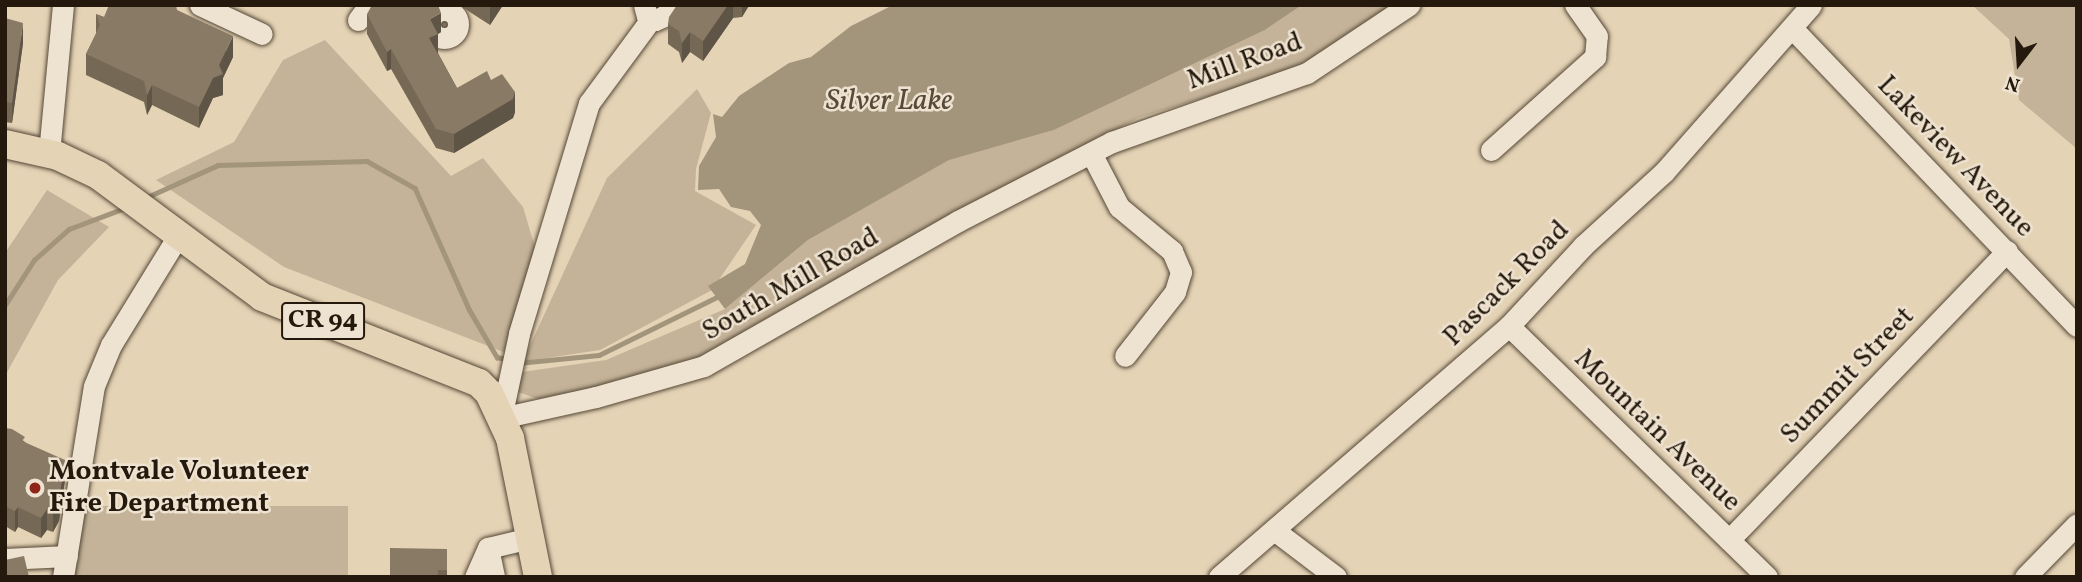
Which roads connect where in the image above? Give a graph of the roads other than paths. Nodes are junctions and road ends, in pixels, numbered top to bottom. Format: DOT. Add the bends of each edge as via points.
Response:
graph roads {
  1 [pos="63,5"];
  2 [pos="200,5"];
  3 [pos="670,5"];
  4 [pos="1409,5"];
  5 [pos="1574,5"];
  6 [pos="1811,5"];
  7 [pos="648,12"];
  8 [pos="1792,28"];
  9 [pos="262,34"];
  10 [pos="5,144"];
  11 [pos="1491,150"];
  12 [pos="48,153"];
  13 [pos="1091,153"];
  14 [pos="180,233"];
  15 [pos="2007,251"];
  16 [pos="1509,326"];
  17 [pos="2077,326"];
  18 [pos="1125,356"];
  19 [pos="501,418"];
  20 [pos="2077,524"];
  21 [pos="1274,530"];
  22 [pos="530,538"];
  23 [pos="1730,540"];
  24 [pos="488,548"];
  25 [pos="5,559"];
  26 [pos="65,566"];
  27 [pos="475,577"];
  28 [pos="494,577"];
  29 [pos="538,577"];
  30 [pos="1219,577"];
  31 [pos="1336,577"];
  32 [pos="1766,577"];
  33 [pos="2025,577"];
  1 -- 12 [label="street"];
  2 -- 9 [label="street"];
  3 -- 7 [label="street" via="664,18"];
  4 -- 13 [label="street, Mill Road" via="1307,73 1144,127"];
  5 -- 11 [label="street" via="1597,36 1595,57"];
  6 -- 8 [label="street, Pascack Road"];
  7 -- 19 [label="street" via="589,103 519,334"];
  8 -- 15 [label="street, Lakeview Avenue"];
  8 -- 16 [label="street, Pascack Road" via="1664,172 1583,246"];
  10 -- 12 [label="main road, CR 94"];
  12 -- 14 [label="main road, CR 94" via="98,175"];
  13 -- 18 [label="street" via="1119,207 1172,251 1181,272 1175,292"];
  13 -- 19 [label="street, South Mill Road" via="958,221 704,366"];
  14 -- 19 [label="main road, CR 94" via="262,297 464,374 489,393"];
  14 -- 26 [label="street" via="111,345 94,386"];
  15 -- 17 [label="street, Lakeview Avenue"];
  15 -- 23 [label="street, Summit Street"];
  16 -- 21 [label="street, Pascack Road"];
  16 -- 23 [label="street, Mountain Avenue"];
  19 -- 22 [label="main road, CR 94"];
  20 -- 33 [label="street"];
  21 -- 30 [label="street, Pascack Road"];
  21 -- 31 [label="street"];
  22 -- 24 [label="street"];
  22 -- 29 [label="main road, CR 94"];
  23 -- 32 [label="street, Mountain Avenue"];
  24 -- 27 [label="street"];
  24 -- 28 [label="street"];
  25 -- 26 [label="street"];
}
